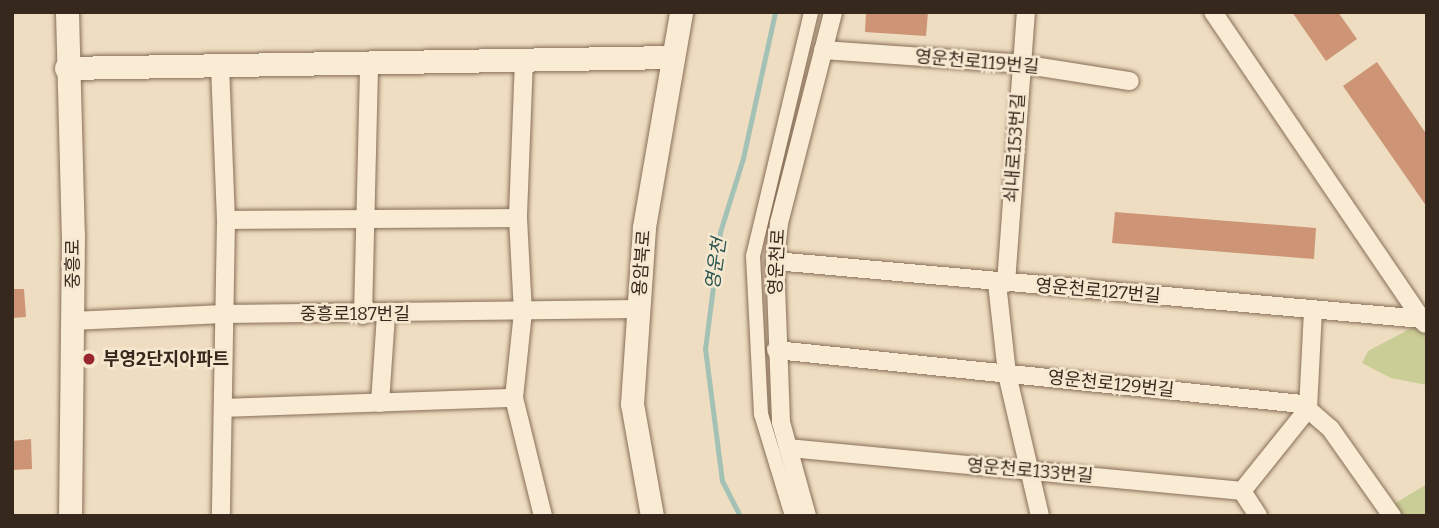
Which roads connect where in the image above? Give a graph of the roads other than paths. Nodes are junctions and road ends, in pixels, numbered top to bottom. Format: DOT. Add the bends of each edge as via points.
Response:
graph roads {
  1 [pos="66,12"];
  2 [pos="681,12"];
  3 [pos="811,12"];
  4 [pos="833,12"];
  5 [pos="1026,12"];
  6 [pos="1213,12"];
  7 [pos="823,50"];
  8 [pos="673,57"];
  9 [pos="524,59"];
  10 [pos="369,62"];
  11 [pos="1021,64"];
  12 [pos="220,65"];
  13 [pos="66,68"];
  14 [pos="1130,81"];
  15 [pos="518,218"];
  16 [pos="366,219"];
  17 [pos="226,220"];
  18 [pos="775,261"];
  19 [pos="1001,283"];
  20 [pos="638,309"];
  21 [pos="1313,310"];
  22 [pos="523,312"];
  23 [pos="224,314"];
  24 [pos="363,315"];
  25 [pos="386,315"];
  26 [pos="72,321"];
  27 [pos="1424,323"];
  28 [pos="776,350"];
  29 [pos="1007,374"];
  30 [pos="514,398"];
  31 [pos="380,403"];
  32 [pos="223,408"];
  33 [pos="1308,409"];
  34 [pos="789,448"];
  35 [pos="1029,471"];
  36 [pos="1242,491"];
  37 [pos="70,516"];
  38 [pos="221,516"];
  39 [pos="543,516"];
  40 [pos="652,516"];
  41 [pos="792,516"];
  42 [pos="807,516"];
  43 [pos="1040,516"];
  44 [pos="1258,516"];
  45 [pos="1392,516"];
  1 -- 13 [label="street, 중흥로"];
  2 -- 8 [label="street, 용암북로"];
  3 -- 41 [label="street" via="753,257 761,414"];
  4 -- 7 [label="street, 영운천로"];
  5 -- 11 [label="street, 쇠내로153번길"];
  6 -- 27 [label="street"];
  7 -- 11 [label="street, 영운천로119번길"];
  7 -- 18 [label="street, 영운천로" via="779,223"];
  8 -- 9 [label="street"];
  8 -- 20 [label="street, 용암북로" via="644,228"];
  9 -- 10 [label="street"];
  9 -- 15 [label="street"];
  10 -- 12 [label="street"];
  10 -- 16 [label="street"];
  11 -- 14 [label="street, 영운천로119번길"];
  11 -- 19 [label="street, 쇠내로153번길"];
  12 -- 13 [label="street"];
  12 -- 17 [label="street"];
  13 -- 26 [label="street, 중흥로"];
  15 -- 16 [label="street"];
  15 -- 22 [label="street"];
  16 -- 17 [label="street"];
  16 -- 24 [label="street"];
  17 -- 23 [label="street"];
  18 -- 19 [label="street, 영운천로127번길"];
  18 -- 28 [label="street, 영운천로"];
  19 -- 21 [label="street, 영운천로127번길"];
  19 -- 29 [label="street, 쇠내로153번길"];
  20 -- 22 [label="street, 중흥로187번길"];
  20 -- 40 [label="street, 용암북로" via="632,404"];
  21 -- 27 [label="street, 영운천로127번길"];
  21 -- 33 [label="street"];
  22 -- 25 [label="street, 중흥로187번길"];
  22 -- 30 [label="street"];
  23 -- 24 [label="street, 중흥로187번길"];
  23 -- 26 [label="street, 중흥로187번길"];
  23 -- 32 [label="street"];
  24 -- 25 [label="street, 중흥로187번길"];
  25 -- 31 [label="street"];
  26 -- 37 [label="street, 중흥로"];
  28 -- 29 [label="street, 영운천로129번길"];
  28 -- 34 [label="street, 영운천로" via="781,422"];
  29 -- 33 [label="street, 영운천로129번길" via="1302,404"];
  29 -- 35 [label="street, 쇠내로153번길"];
  30 -- 31 [label="street"];
  30 -- 39 [label="street"];
  31 -- 32 [label="street"];
  32 -- 38 [label="street"];
  33 -- 36 [label="street"];
  33 -- 45 [label="street, 영운천로129번길" via="1330,428"];
  34 -- 35 [label="street, 영운천로133번길"];
  34 -- 42 [label="street, 영운천로"];
  35 -- 36 [label="street, 영운천로133번길"];
  35 -- 43 [label="street, 쇠내로153번길"];
  36 -- 44 [label="street"];
}
